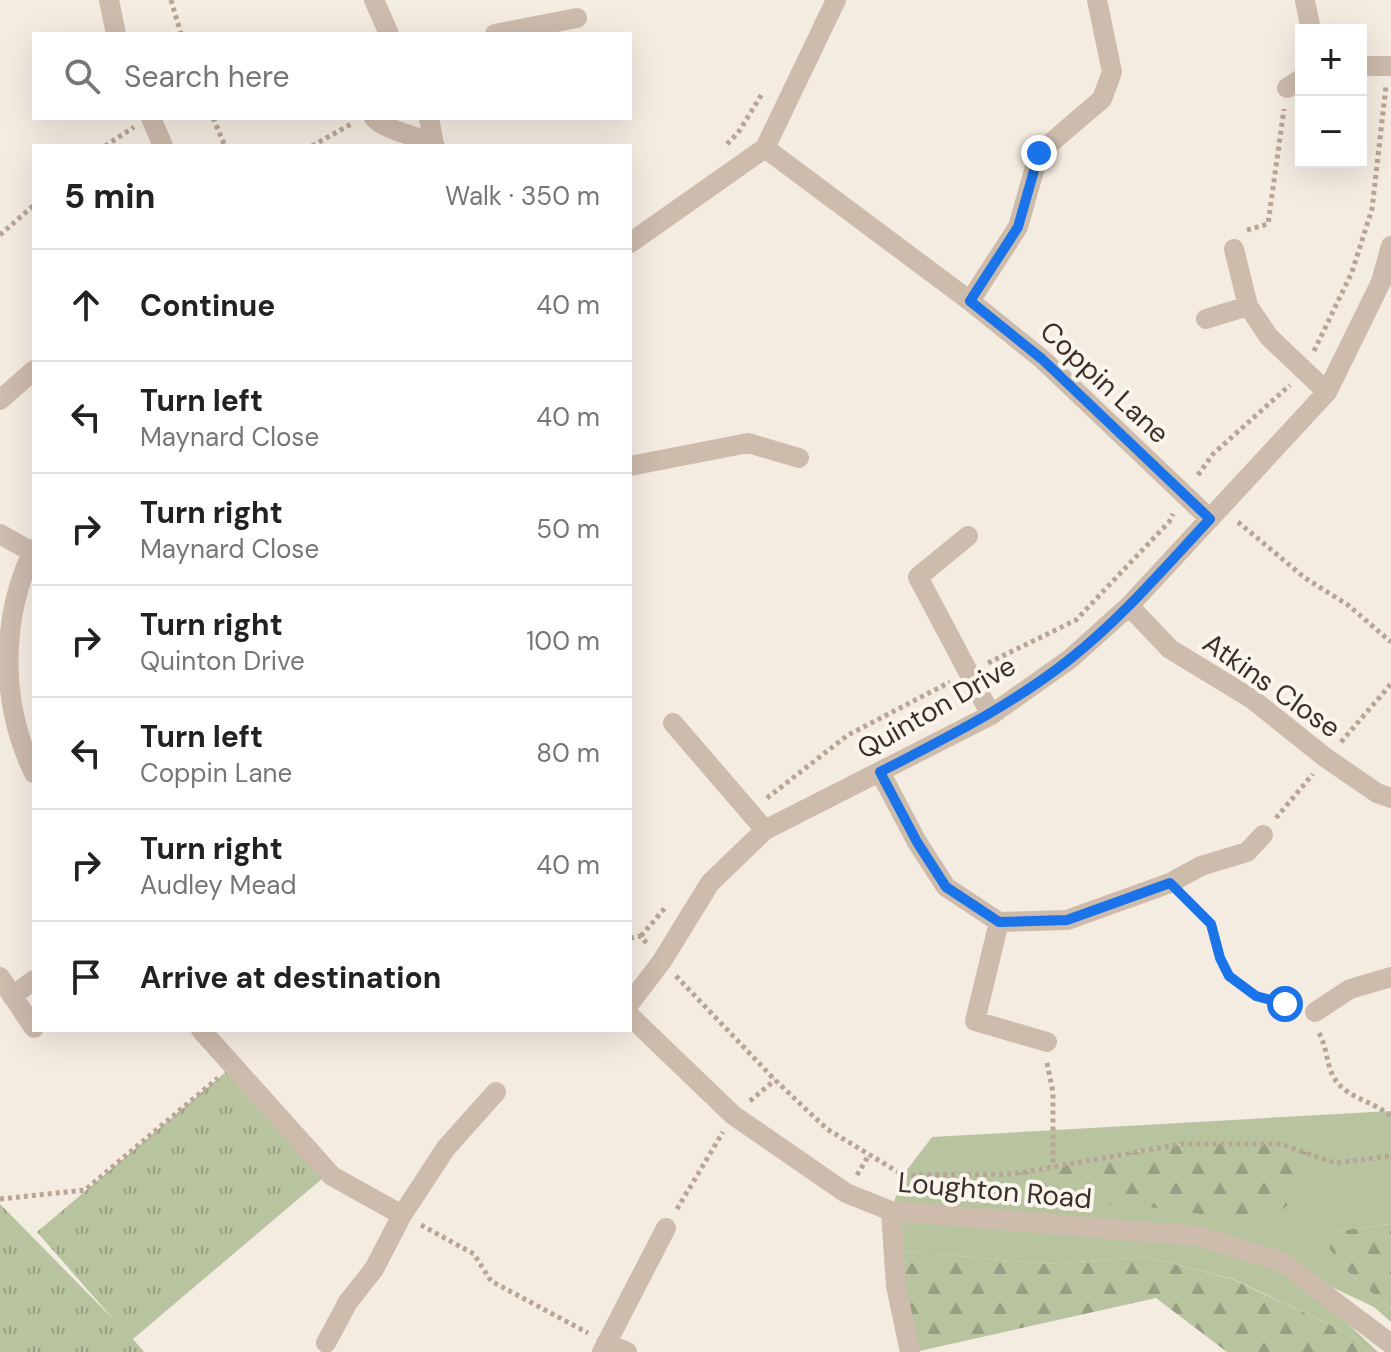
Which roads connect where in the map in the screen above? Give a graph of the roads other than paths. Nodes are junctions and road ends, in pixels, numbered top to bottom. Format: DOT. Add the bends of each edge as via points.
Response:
graph roads {
  1 [pos="109,0"];
  2 [pos="374,0"];
  3 [pos="836,0"];
  4 [pos="1097,0"];
  5 [pos="1305,1"];
  6 [pos="577,18"];
  7 [pos="1310,24"];
  8 [pos="116,32"];
  9 [pos="388,32"];
  10 [pos="505,32"];
  11 [pos="1367,66"];
  12 [pos="1390,66"];
  13 [pos="376,120"];
  14 [pos="417,120"];
  15 [pos="429,120"];
  16 [pos="144,122"];
  17 [pos="396,129"];
  18 [pos="161,144"];
  19 [pos="431,144"];
  20 [pos="434,144"];
  21 [pos="765,148"];
  22 [pos="632,242"];
  23 [pos="1391,246"];
  24 [pos="1234,249"];
  25 [pos="1386,284"];
  26 [pos="970,301"];
  27 [pos="1248,306"];
  28 [pos="1206,319"];
  29 [pos="32,372"];
  30 [pos="1327,392"];
  31 [pos="0,400"];
  32 [pos="799,458"];
  33 [pos="632,466"];
  34 [pos="1215,514"];
  35 [pos="0,534"];
  36 [pos="968,536"];
  37 [pos="32,550"];
  38 [pos="32,552"];
  39 [pos="1129,606"];
  40 [pos="991,715"];
  41 [pos="673,723"];
  42 [pos="32,768"];
  43 [pos="880,772"];
  44 [pos="1391,798"];
  45 [pos="765,830"];
  46 [pos="1263,835"];
  47 [pos="999,922"];
  48 [pos="0,977"];
  49 [pos="1391,977"];
  50 [pos="32,981"];
  51 [pos="12,996"];
  52 [pos="632,1000"];
  53 [pos="1309,1017"];
  54 [pos="632,1018"];
  55 [pos="32,1024"];
  56 [pos="203,1032"];
  57 [pos="1047,1042"];
  58 [pos="496,1092"];
  59 [pos="891,1211"];
  60 [pos="402,1215"];
  61 [pos="666,1228"];
  62 [pos="326,1343"];
  63 [pos="1391,1344"];
  64 [pos="604,1348"];
  65 [pos="627,1352"];
  66 [pos="910,1352"];
  1 -- 8 [label="street"];
  2 -- 9 [label="street"];
  3 -- 21 [label="street"];
  4 -- 26 [label="street" via="1112,72 1102,99 1039,153 1018,227"];
  5 -- 7 [label="street"];
  6 -- 10 [label="street"];
  11 -- 12 [label="street"];
  13 -- 17 [label="street"];
  14 -- 17 [label="street"];
  15 -- 20 [label="street"];
  16 -- 18 [label="street"];
  17 -- 19 [label="street"];
  21 -- 22 [label="street"];
  21 -- 26 [label="street, Coppin Lane"];
  23 -- 25 [label="street, Quinton Drive"];
  24 -- 27 [label="street"];
  25 -- 30 [label="street, Quinton Drive"];
  26 -- 34 [label="street, Coppin Lane" via="1042,359 1184,495"];
  27 -- 28 [label="street"];
  27 -- 30 [label="street" via="1269,337"];
  29 -- 31 [label="street"];
  30 -- 34 [label="street, Quinton Drive"];
  32 -- 33 [label="street" via="748,443"];
  34 -- 39 [label="street, Quinton Drive"];
  35 -- 37 [label="street"];
  36 -- 40 [label="street" via="913,570"];
  38 -- 42 [label="street" via="8,604 2,655 9,713"];
  39 -- 40 [label="street, Quinton Drive" via="1070,659"];
  39 -- 44 [label="street, Atkins Close" via="1170,649 1252,699 1326,758"];
  40 -- 43 [label="street, Quinton Drive"];
  41 -- 45 [label="street"];
  43 -- 45 [label="street, Quinton Drive"];
  43 -- 47 [label="street" via="946,887"];
  45 -- 52 [label="street, Quinton Drive" via="710,883"];
  46 -- 47 [label="street" via="1247,852 1067,920"];
  47 -- 57 [label="street" via="975,1021"];
  48 -- 51 [label="street"];
  49 -- 53 [label="street" via="1350,989"];
  50 -- 51 [label="street"];
  51 -- 55 [label="street"];
  54 -- 59 [label="street, Loughton Road" via="733,1115 846,1193"];
  56 -- 60 [label="street" via="332,1176"];
  58 -- 60 [label="street" via="446,1148"];
  59 -- 63 [label="street, Loughton Road" via="1198,1236 1282,1262"];
  59 -- 66 [label="street" via="896,1286"];
  60 -- 62 [label="street"];
  61 -- 64 [label="street"];
  64 -- 65 [label="street"];
}
